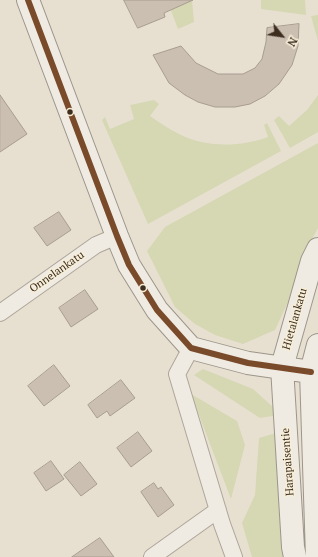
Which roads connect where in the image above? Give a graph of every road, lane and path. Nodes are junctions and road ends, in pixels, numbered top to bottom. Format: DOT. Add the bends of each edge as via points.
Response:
graph roads {
  1 [pos="28,0"];
  2 [pos="116,236"];
  3 [pos="318,249"];
  4 [pos="0,313"];
  5 [pos="318,344"];
  6 [pos="191,348"];
  7 [pos="282,367"];
  8 [pos="311,372"];
  9 [pos="218,510"];
  10 [pos="152,557"];
  11 [pos="234,557"];
  12 [pos="295,557"];
  13 [pos="317,557"];
  1 -- 2 [label="main road"];
  2 -- 4 [label="street, Onnelankatu" via="96,245"];
  2 -- 6 [label="main road" via="129,265 157,310"];
  3 -- 7 [label="main road, Hietalankatu" via="312,261"];
  5 -- 8 [label="main road"];
  6 -- 7 [label="main road" via="241,361"];
  6 -- 9 [label="street" via="177,374"];
  7 -- 8 [label="main road"];
  7 -- 12 [label="main road, Harapaisentie"];
  8 -- 13 [label="main road"];
  9 -- 10 [label="street"];
  9 -- 11 [label="street"];
}
